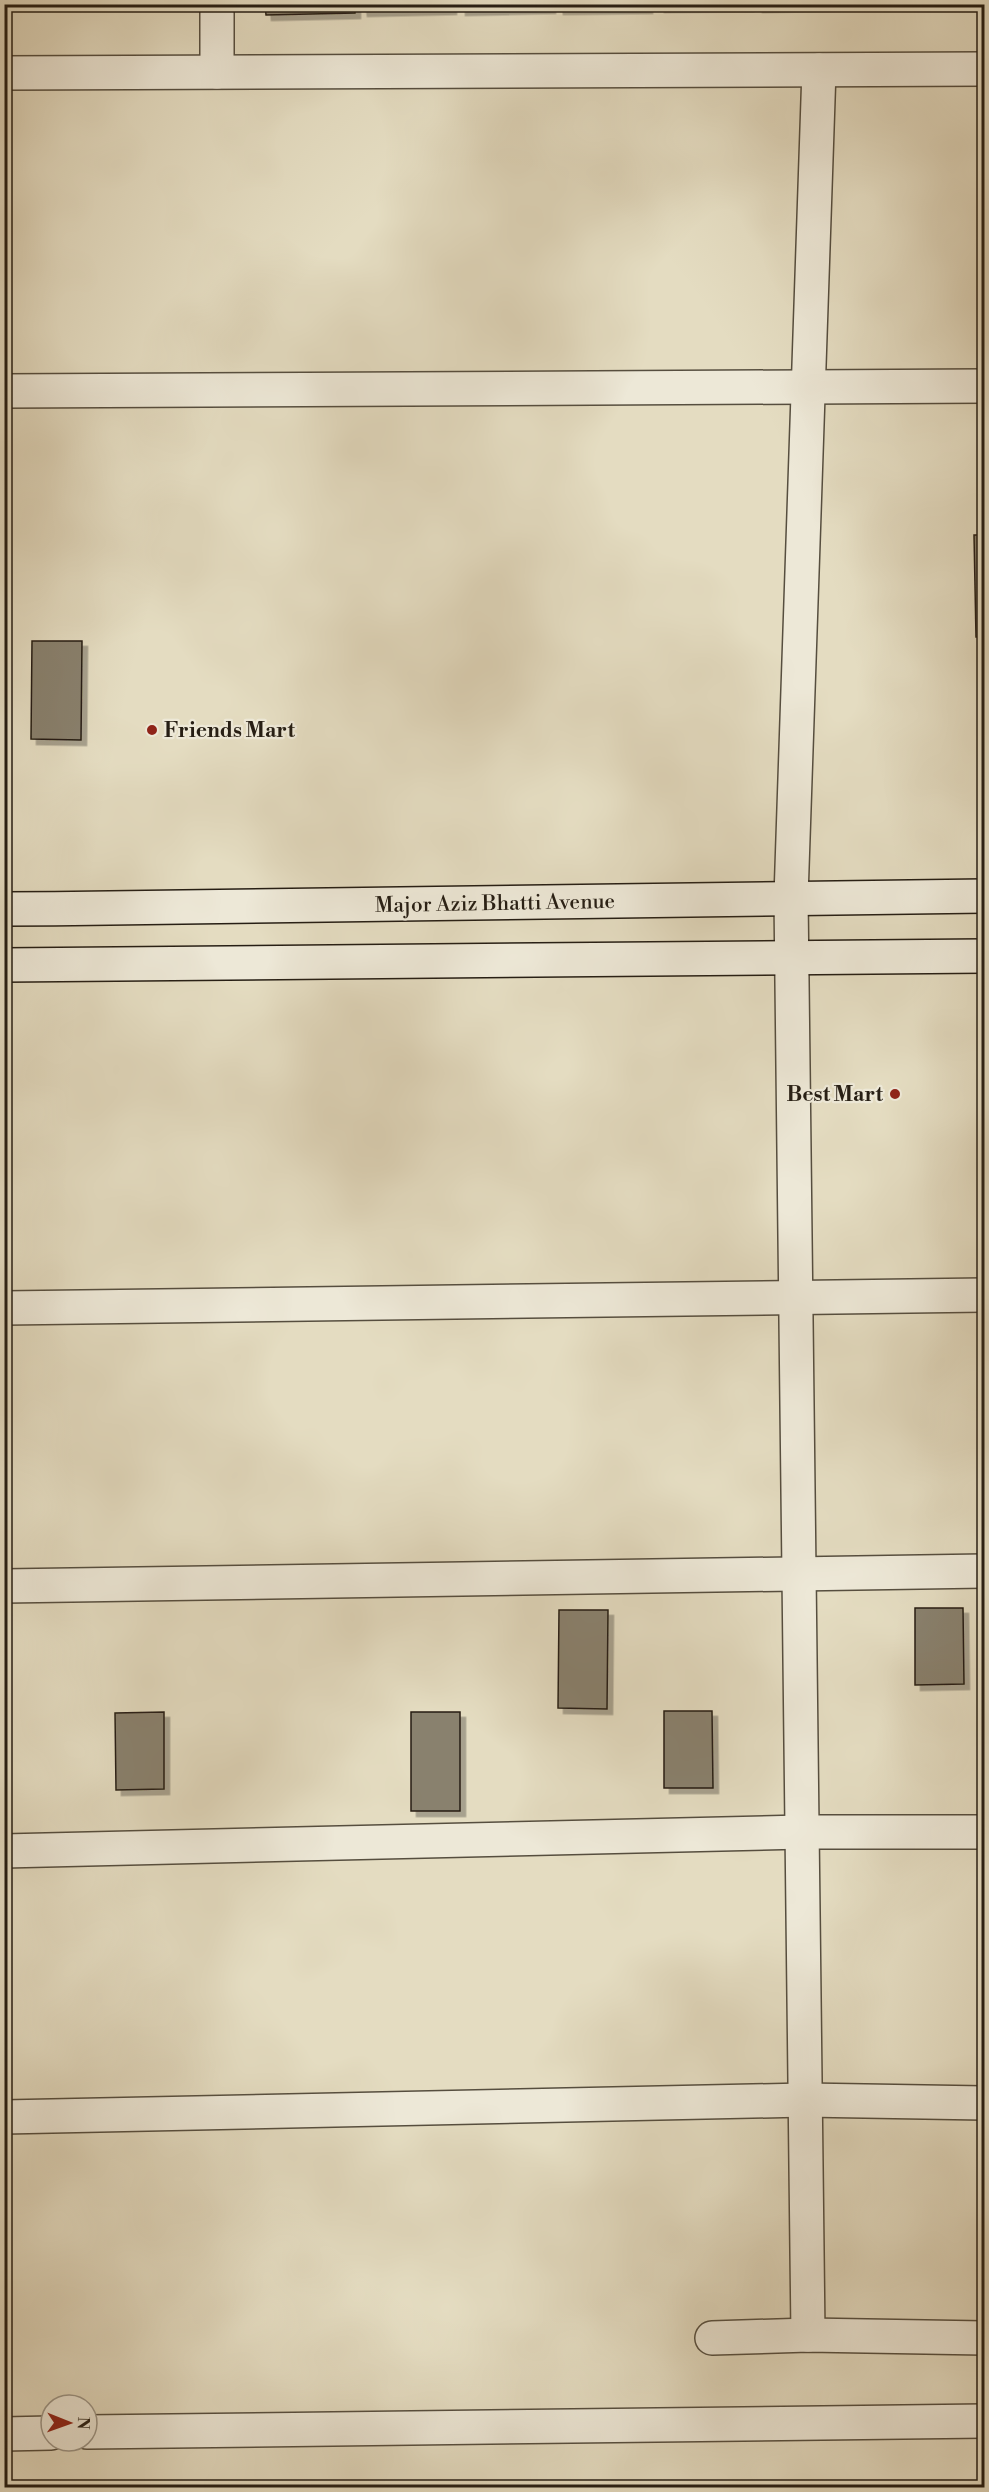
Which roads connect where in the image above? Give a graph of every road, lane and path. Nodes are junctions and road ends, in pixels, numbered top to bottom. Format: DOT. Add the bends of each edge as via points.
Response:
graph roads {
  1 [pos="218,4"];
  2 [pos="984,69"];
  3 [pos="819,70"];
  4 [pos="217,72"];
  5 [pos="4,73"];
  6 [pos="984,386"];
  7 [pos="809,387"];
  8 [pos="4,390"];
  9 [pos="984,896"];
  10 [pos="791,897"];
  11 [pos="4,909"];
  12 [pos="984,956"];
  13 [pos="792,958"];
  14 [pos="4,965"];
  15 [pos="984,1295"];
  16 [pos="797,1298"];
  17 [pos="4,1308"];
  18 [pos="984,1571"];
  19 [pos="800,1572"];
  20 [pos="4,1586"];
  21 [pos="802,1832"];
  22 [pos="984,1832"];
  23 [pos="4,1851"];
  24 [pos="805,2100"];
  25 [pos="984,2103"];
  26 [pos="4,2117"];
  27 [pos="808,2335"];
  28 [pos="712,2338"];
  29 [pos="984,2338"];
  30 [pos="984,2421"];
  31 [pos="99,2432"];
  32 [pos="39,2433"];
  33 [pos="4,2434"];
  1 -- 4 [label="street"];
  2 -- 3 [label="street"];
  3 -- 4 [label="street"];
  3 -- 7 [label="street"];
  4 -- 5 [label="street"];
  6 -- 7 [label="street"];
  7 -- 8 [label="street"];
  7 -- 10 [label="street"];
  9 -- 10 [label="street, Major Aziz Bhatti Avenue"];
  10 -- 11 [label="street, Major Aziz Bhatti Avenue"];
  10 -- 13 [label="street"];
  12 -- 13 [label="street"];
  13 -- 14 [label="street"];
  13 -- 16 [label="street"];
  15 -- 16 [label="street"];
  16 -- 17 [label="street"];
  16 -- 19 [label="street"];
  18 -- 19 [label="street"];
  19 -- 20 [label="street"];
  19 -- 21 [label="street"];
  21 -- 22 [label="street"];
  21 -- 23 [label="street"];
  21 -- 24 [label="street"];
  24 -- 25 [label="street"];
  24 -- 26 [label="street"];
  24 -- 27 [label="street"];
  27 -- 28 [label="street"];
  27 -- 29 [label="street"];
  30 -- 31 [label="street"];
  32 -- 33 [label="street"];
}
